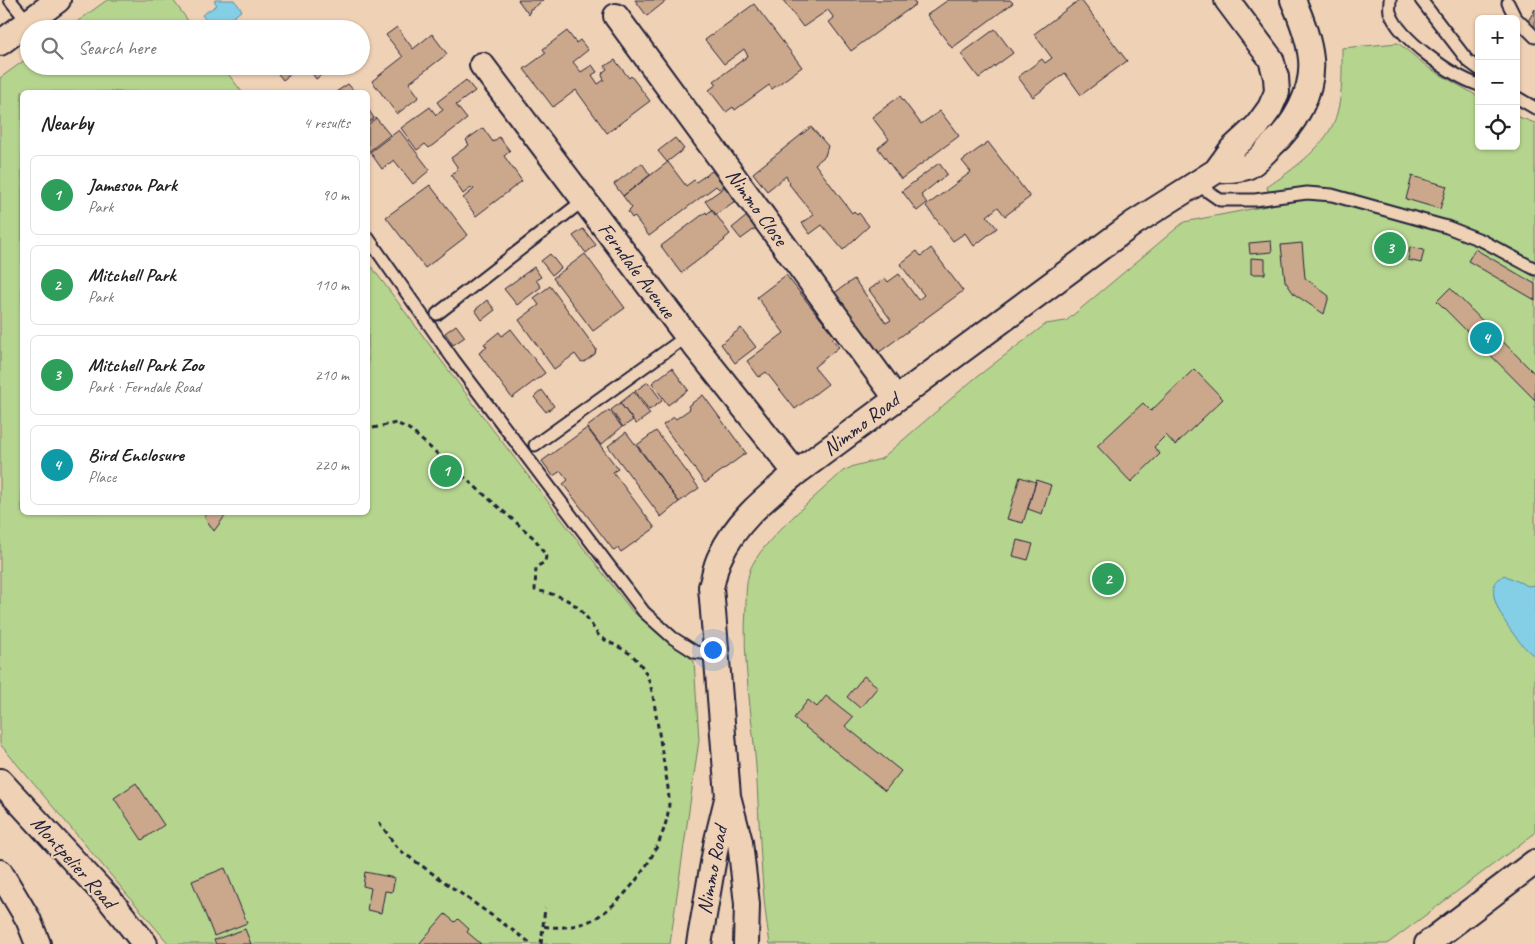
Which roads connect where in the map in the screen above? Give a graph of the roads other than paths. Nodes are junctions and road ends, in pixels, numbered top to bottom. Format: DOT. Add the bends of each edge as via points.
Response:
graph roads {
  1 [pos="10,0"];
  2 [pos="58,0"];
  3 [pos="1227,0"];
  4 [pos="1293,0"];
  5 [pos="1390,0"];
  6 [pos="1421,0"];
  7 [pos="1508,3"];
  8 [pos="616,16"];
  9 [pos="26,20"];
  10 [pos="31,20"];
  11 [pos="20,28"];
  12 [pos="1535,37"];
  13 [pos="0,44"];
  14 [pos="482,65"];
  15 [pos="1475,66"];
  16 [pos="1475,83"];
  17 [pos="1520,99"];
  18 [pos="1535,108"];
  19 [pos="1216,170"];
  20 [pos="1197,184"];
  21 [pos="584,200"];
  22 [pos="370,241"];
  23 [pos="1535,269"];
  24 [pos="437,314"];
  25 [pos="687,336"];
  26 [pos="896,398"];
  27 [pos="535,445"];
  28 [pos="796,473"];
  29 [pos="716,655"];
  30 [pos="0,781"];
  31 [pos="728,796"];
  32 [pos="1535,862"];
  33 [pos="0,872"];
  34 [pos="38,944"];
  35 [pos="145,944"];
  36 [pos="699,944"];
  37 [pos="746,944"];
  38 [pos="1427,944"];
  1 -- 9 [label="lane"];
  2 -- 10 [label="street"];
  3 -- 19 [label="street" via="1271,59 1277,92 1257,126 1232,149"];
  4 -- 19 [label="street" via="1311,59 1310,82 1301,107 1277,141 1248,167"];
  5 -- 16 [label="lane" via="1390,11 1396,24 1408,38 1455,75"];
  6 -- 15 [label="lane"];
  7 -- 12 [label="lane" via="1515,17"];
  8 -- 26 [label="street, Nimmo Close"];
  11 -- 13 [label="street"];
  14 -- 21 [label="street, Ferndale Avenue"];
  17 -- 18 [label="lane"];
  19 -- 20 [label="street, Nimmo Road"];
  20 -- 23 [label="lane" via="1220,200 1255,200 1307,193 1332,195 1447,226"];
  20 -- 26 [label="street, Nimmo Road" via="1134,223"];
  21 -- 24 [label="lane"];
  21 -- 25 [label="street, Ferndale Avenue"];
  22 -- 29 [label="lane" via="459,367 644,612 673,638 695,652"];
  25 -- 27 [label="lane"];
  25 -- 28 [label="street, Ferndale Avenue"];
  26 -- 28 [label="street, Nimmo Road"];
  28 -- 29 [label="street, Nimmo Road" via="736,529 719,558 711,587"];
  29 -- 31 [label="street, Nimmo Road"];
  30 -- 35 [label="street, Montpelier Road" via="110,900"];
  31 -- 36 [label="street, Nimmo Road"];
  31 -- 37 [label="street, Nimmo Road" via="740,842 747,904"];
  32 -- 38 [label="street"];
  33 -- 34 [label="street" via="28,919"];
}
